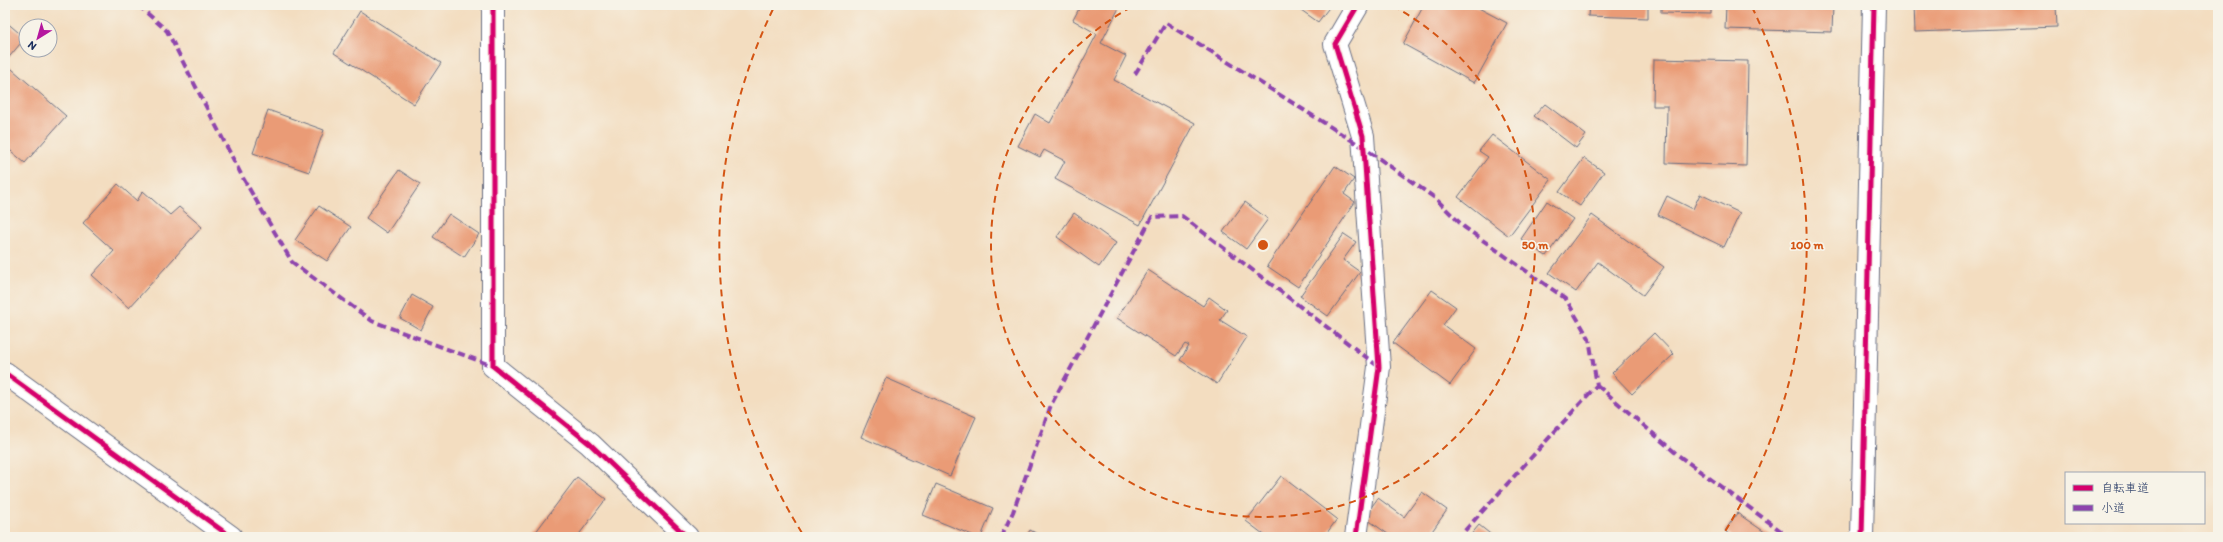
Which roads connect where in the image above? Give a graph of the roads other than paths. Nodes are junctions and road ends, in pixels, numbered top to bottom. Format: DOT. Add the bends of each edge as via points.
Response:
graph roads {
  1 [pos="493,5"];
  2 [pos="1358,5"];
  3 [pos="1874,5"];
  4 [pos="5,373"];
  5 [pos="231,537"];
  6 [pos="687,537"];
  7 [pos="1356,537"];
  8 [pos="1862,537"];
  1 -- 6 [label="street" via="493,366 590,444"];
  2 -- 7 [label="street" via="1335,44 1363,136 1379,366"];
  3 -- 8 [label="street"];
  4 -- 5 [label="street"];
}
